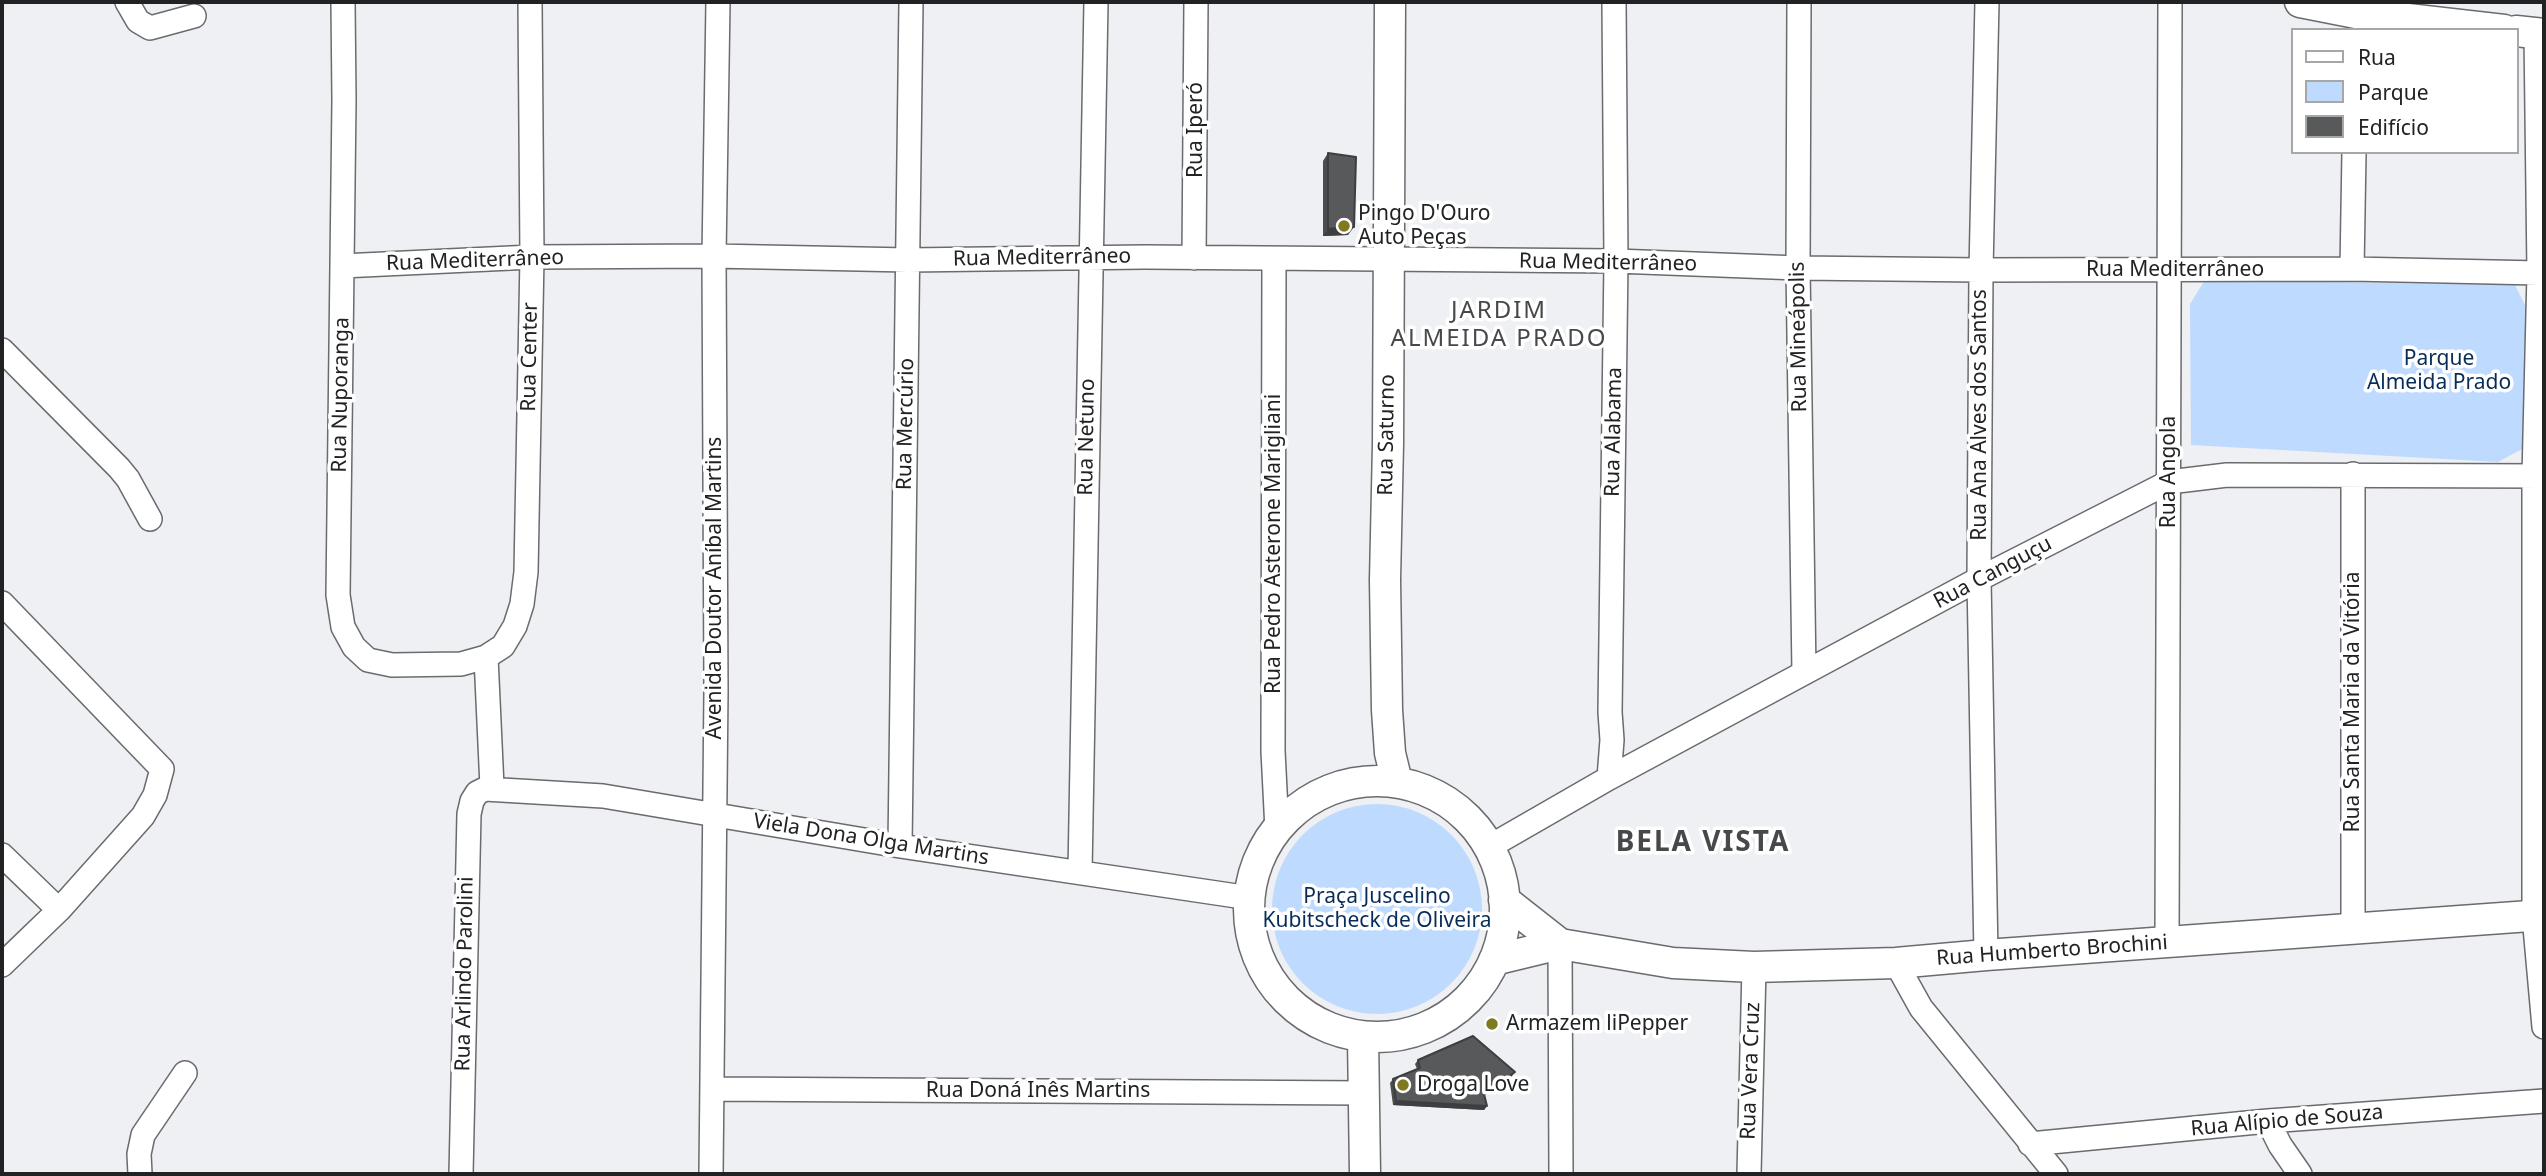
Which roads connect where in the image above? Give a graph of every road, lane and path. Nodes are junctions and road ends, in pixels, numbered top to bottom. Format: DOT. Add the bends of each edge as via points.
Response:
graph roads {
  1 [pos="127,2"];
  2 [pos="343,2"];
  3 [pos="530,2"];
  4 [pos="718,2"];
  5 [pos="911,2"];
  6 [pos="1096,2"];
  7 [pos="1196,2"];
  8 [pos="1390,2"];
  9 [pos="1614,2"];
  10 [pos="1799,2"];
  11 [pos="1987,2"];
  12 [pos="2170,2"];
  13 [pos="2300,2"];
  14 [pos="2409,10"];
  15 [pos="194,16"];
  16 [pos="2355,21"];
  17 [pos="2494,28"];
  18 [pos="2532,33"];
  19 [pos="2354,154"];
  20 [pos="715,256"];
  21 [pos="532,257"];
  22 [pos="1090,257"];
  23 [pos="1194,258"];
  24 [pos="1274,259"];
  25 [pos="908,260"];
  26 [pos="1389,260"];
  27 [pos="1616,261"];
  28 [pos="342,267"];
  29 [pos="1798,268"];
  30 [pos="1981,270"];
  31 [pos="2168,270"];
  32 [pos="2352,270"];
  33 [pos="2542,271"];
  34 [pos="2,350"];
  35 [pos="2353,474"];
  36 [pos="2539,476"];
  37 [pos="2169,482"];
  38 [pos="149,519"];
  39 [pos="1979,579"];
  40 [pos="2,603"];
  41 [pos="486,657"];
  42 [pos="1804,673"];
  43 [pos="1609,778"];
  44 [pos="1397,782"];
  45 [pos="492,788"];
  46 [pos="714,814"];
  47 [pos="1277,830"];
  48 [pos="900,846"];
  49 [pos="1489,847"];
  50 [pos="2,855"];
  51 [pos="1080,872"];
  52 [pos="1250,898"];
  53 [pos="1504,900"];
  54 [pos="59,910"];
  55 [pos="2539,916"];
  56 [pos="2353,930"];
  57 [pos="2167,942"];
  58 [pos="1560,944"];
  59 [pos="1986,954"];
  60 [pos="1494,960"];
  61 [pos="1908,962"];
  62 [pos="2,965"];
  63 [pos="1754,967"];
  64 [pos="2544,1027"];
  65 [pos="1363,1037"];
  66 [pos="185,1073"];
  67 [pos="713,1089"];
  68 [pos="1364,1093"];
  69 [pos="2544,1101"];
  70 [pos="2268,1121"];
  71 [pos="2030,1144"];
  72 [pos="140,1174"];
  73 [pos="461,1174"];
  74 [pos="711,1174"];
  75 [pos="1366,1174"];
  76 [pos="1561,1174"];
  77 [pos="1749,1174"];
  78 [pos="2056,1174"];
  79 [pos="2300,1174"];
  1 -- 15 [label="street" via="138,21 150,28"];
  2 -- 28 [label="street, Rua Nuporanga"];
  3 -- 21 [label="street, Rua Center"];
  4 -- 20 [label="street, Avenida Doutor Aníbal Martins"];
  5 -- 25 [label="street, Rua Mercúrio"];
  6 -- 22 [label="street, Rua Netuno"];
  7 -- 23 [label="street, Rua Iperó"];
  8 -- 26 [label="street, Rua Saturno"];
  9 -- 27 [label="street, Rua Alabama"];
  10 -- 29 [label="street, Rua Mineápolis"];
  11 -- 30 [label="street, Rua Ana Alves dos Santos"];
  12 -- 31 [label="street, Rua Angola"];
  13 -- 16 [label="street"];
  14 -- 16 [label="street"];
  14 -- 17 [label="street"];
  18 -- 33 [label="street"];
  19 -- 32 [label="street"];
  20 -- 21 [label="street, Rua Mediterrâneo"];
  20 -- 25 [label="street, Rua Mediterrâneo"];
  20 -- 46 [label="street, Avenida Doutor Aníbal Martins"];
  21 -- 28 [label="street, Rua Mediterrâneo"];
  21 -- 41 [label="street, Rua Center" via="526,572 515,626 503,646"];
  22 -- 23 [label="street, Rua Mediterrâneo"];
  22 -- 25 [label="street, Rua Mediterrâneo"];
  22 -- 51 [label="street, Rua Netuno"];
  23 -- 24 [label="street, Rua Mediterrâneo"];
  24 -- 26 [label="street, Rua Mediterrâneo"];
  24 -- 47 [label="street, Rua Pedro Asterone Marigliani" via="1273,751"];
  25 -- 48 [label="street, Rua Mercúrio"];
  26 -- 27 [label="street, Rua Mediterrâneo"];
  26 -- 44 [label="street, Rua Saturno" via="1385,580 1387,710"];
  27 -- 29 [label="street, Rua Mediterrâneo"];
  27 -- 43 [label="street, Rua Alabama"];
  28 -- 41 [label="street, Rua Nuporanga" via="338,595 343,627 368,660 392,665 461,664"];
  29 -- 30 [label="street, Rua Mediterrâneo"];
  29 -- 42 [label="street, Rua Mineápolis"];
  30 -- 31 [label="street, Rua Mediterrâneo"];
  30 -- 39 [label="street, Rua Ana Alves dos Santos"];
  31 -- 32 [label="street, Rua Mediterrâneo"];
  31 -- 37 [label="street, Rua Angola"];
  32 -- 33 [label="street, Rua Mediterrâneo"];
  33 -- 36 [label="street"];
  34 -- 38 [label="street" via="119,468"];
  35 -- 36 [label="street, Rua Canguçu"];
  35 -- 37 [label="street, Rua Canguçu" via="2227,475"];
  35 -- 56 [label="street, Rua Santa Maria da Vitória"];
  36 -- 55 [label="street"];
  37 -- 39 [label="street, Rua Canguçu"];
  37 -- 57 [label="street, Rua Angola"];
  39 -- 42 [label="street, Rua Canguçu"];
  39 -- 59 [label="street, Rua Ana Alves dos Santos"];
  40 -- 54 [label="street" via="162,769 143,816"];
  41 -- 45 [label="street"];
  42 -- 43 [label="street, Rua Canguçu"];
  43 -- 49 [label="street, Rua Canguçu"];
  44 -- 47 [label="street" via="1358,782 1331,790 1305,804"];
  44 -- 49 [label="street" via="1450,804"];
  45 -- 46 [label="street, Viela Dona Olga Martins" via="603,796"];
  45 -- 73 [label="street, Rua Arlindo Parolini" via="477,793 469,814"];
  46 -- 48 [label="street, Viela Dona Olga Martins"];
  46 -- 67 [label="street, Avenida Doutor Aníbal Martins"];
  47 -- 52 [label="street" via="1258,862"];
  48 -- 51 [label="street, Viela Dona Olga Martins"];
  49 -- 53 [label="street"];
  50 -- 54 [label="street"];
  51 -- 52 [label="street, Viela Dona Olga Martins"];
  52 -- 65 [label="street" via="1254,943 1279,992 1323,1026"];
  53 -- 58 [label="street, Rua Humberto Brochini"];
  53 -- 60 [label="street" via="1503,930"];
  54 -- 62 [label="street"];
  55 -- 56 [label="street, Rua Humberto Brochini"];
  55 -- 64 [label="street"];
  56 -- 57 [label="street, Rua Humberto Brochini"];
  57 -- 59 [label="street, Rua Humberto Brochini"];
  58 -- 60 [label="street, Rua Humberto Brochini"];
  58 -- 63 [label="street, Rua Humberto Brochini" via="1673,962"];
  58 -- 76 [label="street"];
  59 -- 61 [label="street, Rua Humberto Brochini"];
  60 -- 65 [label="street" via="1473,994 1443,1020 1406,1034"];
  61 -- 63 [label="street, Rua Humberto Brochini"];
  61 -- 71 [label="street" via="1921,1008"];
  63 -- 77 [label="street, Rua Vera Cruz"];
  65 -- 68 [label="street"];
  66 -- 72 [label="street" via="143,1135"];
  67 -- 68 [label="street, Rua Doná Inês Martins"];
  67 -- 74 [label="street, Avenida Doutor Aníbal Martins"];
  68 -- 75 [label="street"];
  69 -- 70 [label="street, Rua Alípio de Souza"];
  70 -- 71 [label="street, Rua Alípio de Souza"];
  70 -- 79 [label="street"];
  71 -- 78 [label="street"];
}
